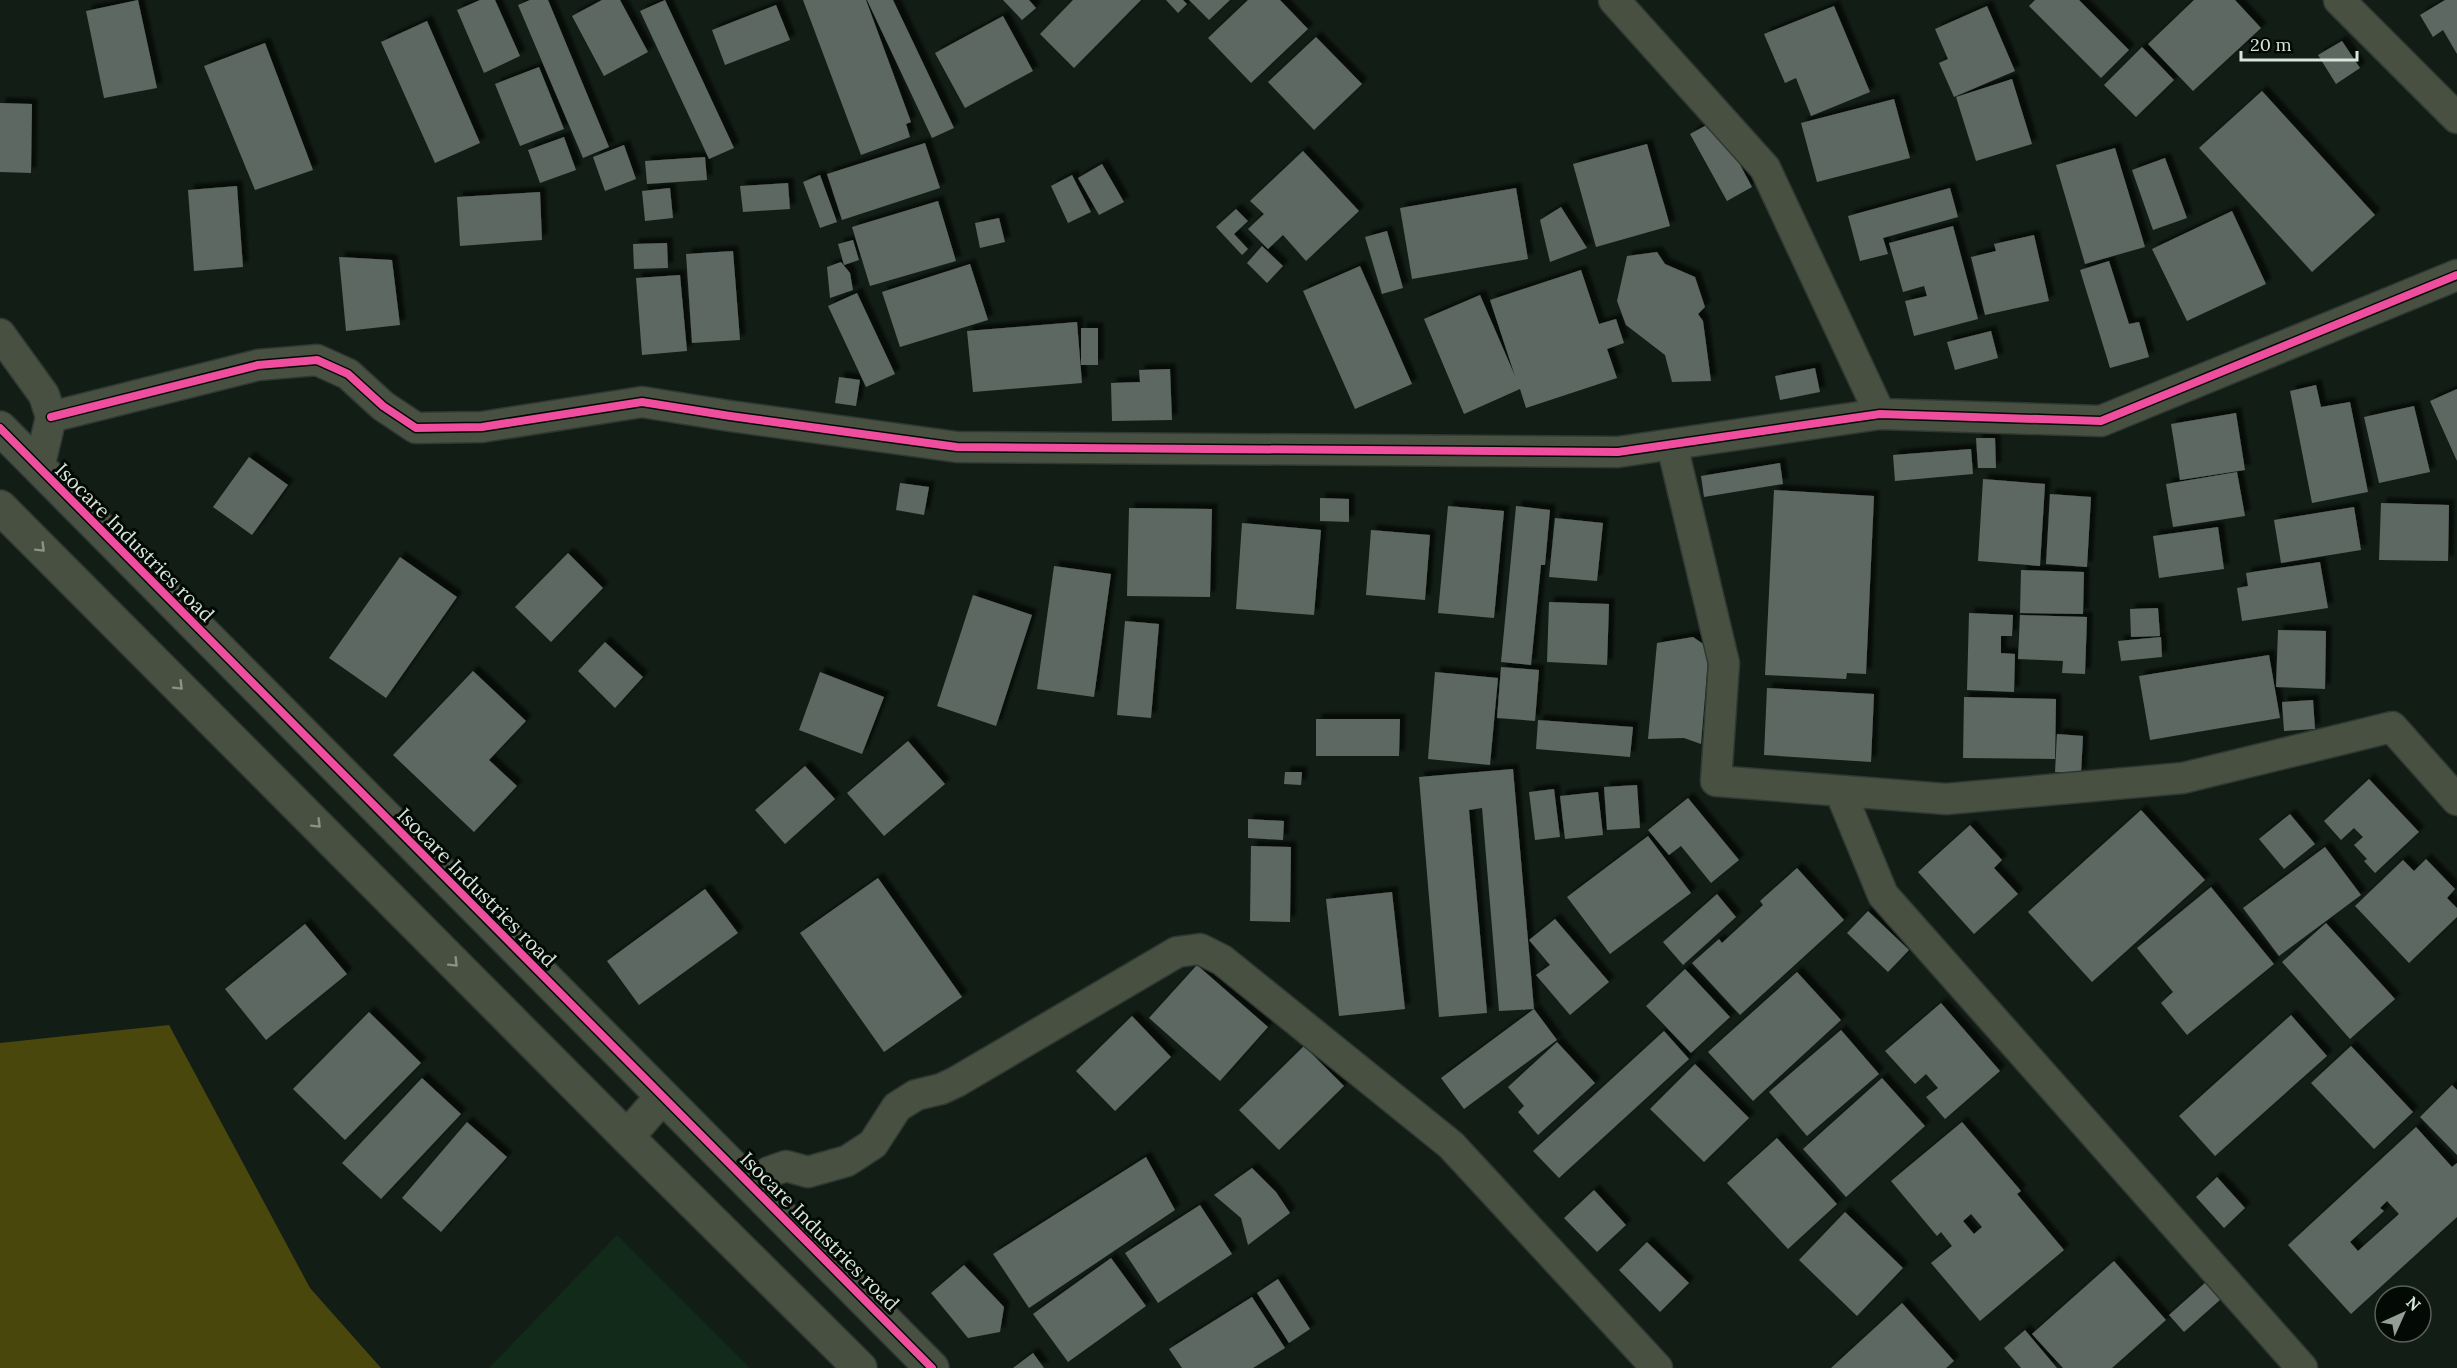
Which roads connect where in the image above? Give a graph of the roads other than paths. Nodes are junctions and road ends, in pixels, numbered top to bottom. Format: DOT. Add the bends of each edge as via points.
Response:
graph roads {
  1 [pos="1614,0"];
  2 [pos="2339,0"];
  3 [pos="2457,118"];
  4 [pos="2457,275"];
  5 [pos="0,334"];
  6 [pos="1880,414"];
  7 [pos="51,417"];
  8 [pos="0,428"];
  9 [pos="1672,445"];
  10 [pos="39,468"];
  11 [pos="0,507"];
  12 [pos="1840,791"];
  13 [pos="2457,800"];
  14 [pos="662,1097"];
  15 [pos="627,1137"];
  16 [pos="758,1191"];
  17 [pos="860,1368"];
  18 [pos="932,1368"];
  19 [pos="1657,1368"];
  20 [pos="2302,1368"];
  1 -- 6 [label="street" via="1765,168"];
  2 -- 3 [label="street"];
  4 -- 6 [label="street" via="2102,421"];
  5 -- 7 [label="street" via="44,395"];
  6 -- 9 [label="street"];
  7 -- 9 [label="street" via="258,365 317,360 348,374 383,406 416,428 482,427 642,402 957,447 1618,452"];
  7 -- 10 [label="street"];
  8 -- 10 [label="street, Isocare Industries road"];
  9 -- 12 [label="street" via="1724,663 1716,781"];
  10 -- 14 [label="street, Isocare Industries road"];
  11 -- 15 [label="street, one-way"];
  12 -- 13 [label="street" via="1946,799 2183,778 2392,726"];
  12 -- 20 [label="street" via="1883,895"];
  14 -- 15 [label="street"];
  14 -- 16 [label="street, Isocare Industries road"];
  15 -- 17 [label="street"];
  16 -- 18 [label="street, Isocare Industries road"];
  16 -- 19 [label="street" via="769,1172 786,1166 808,1172 847,1161 873,1144 897,1107 916,1095 956,1082 1177,952 1200,949 1222,960 1451,1145"];
}
